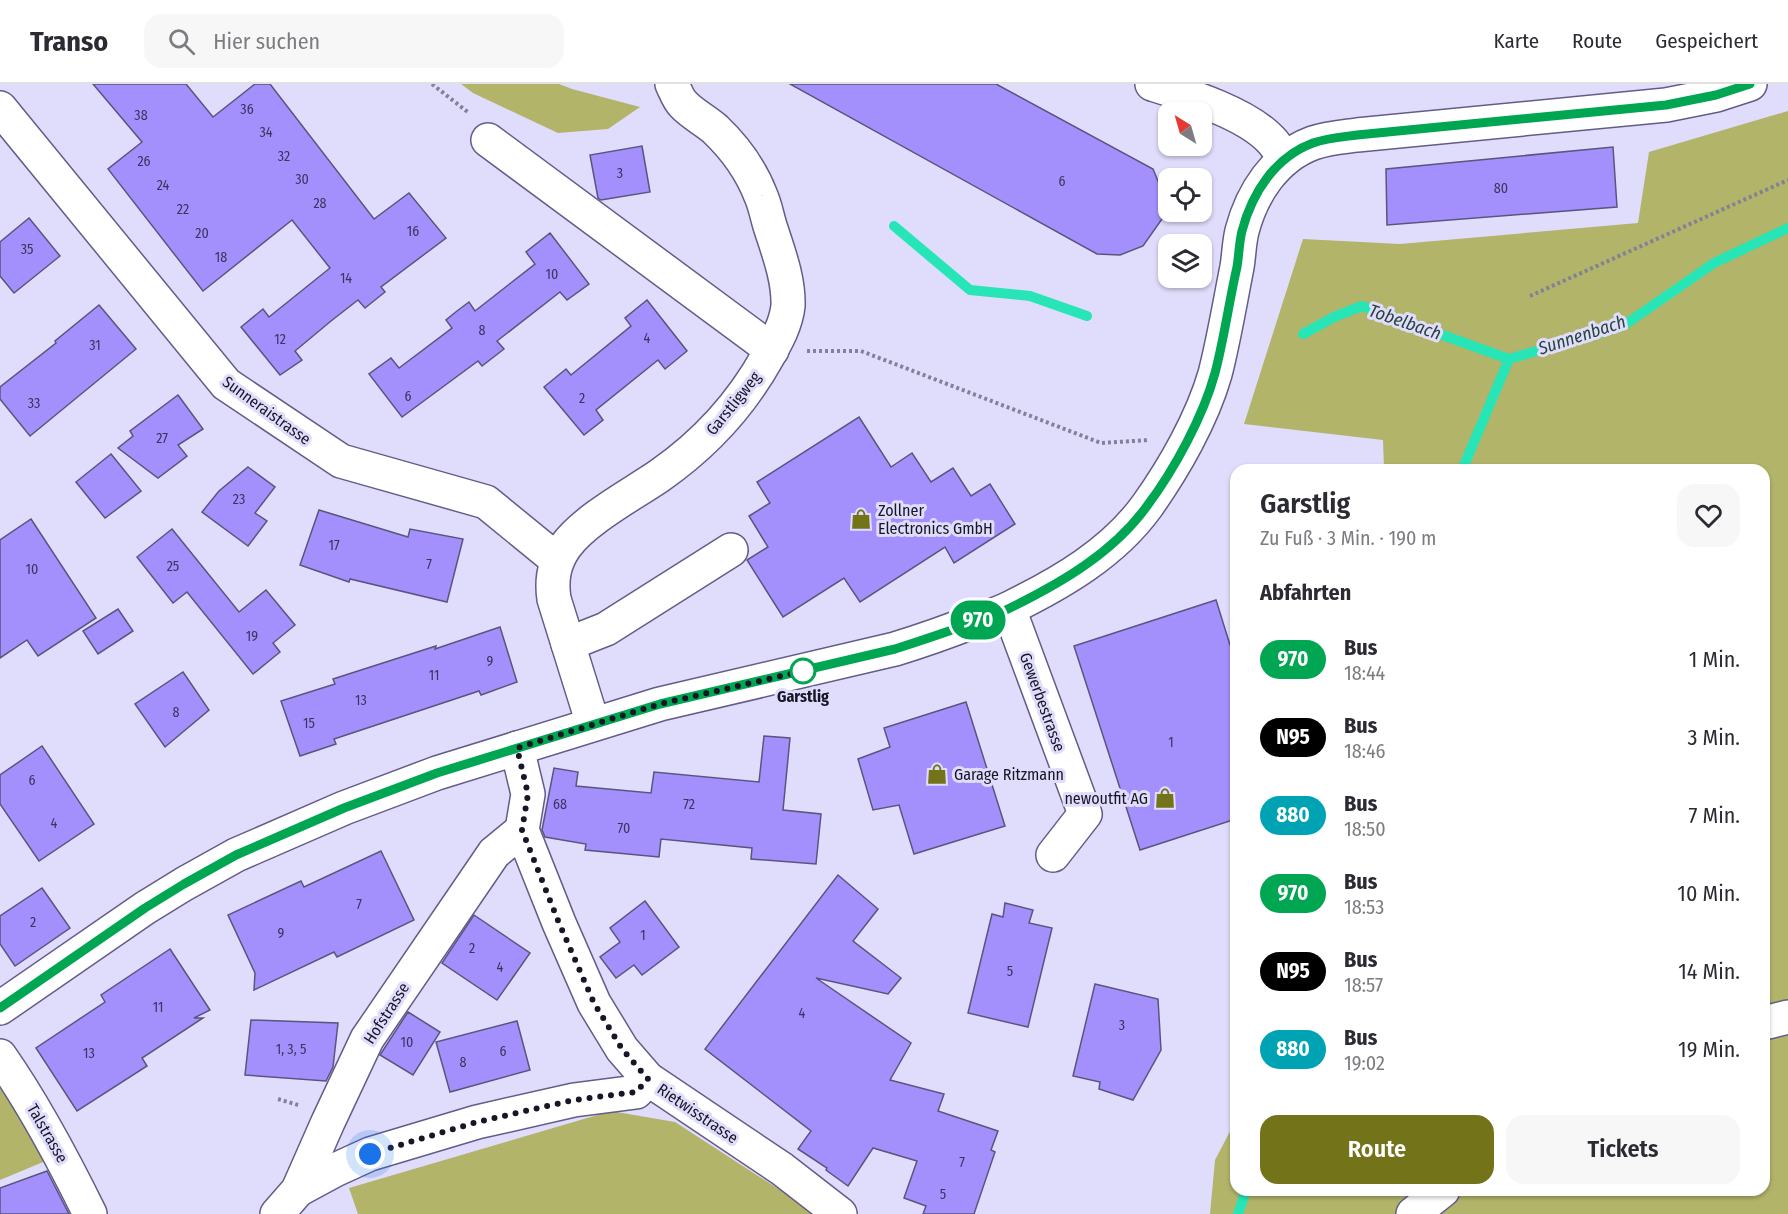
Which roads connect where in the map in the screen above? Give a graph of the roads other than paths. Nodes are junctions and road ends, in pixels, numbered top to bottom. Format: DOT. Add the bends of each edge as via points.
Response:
graph roads {
  1 [pos="672,84"];
  2 [pos="1152,84"];
  3 [pos="1750,84"];
  4 [pos="0,108"];
  5 [pos="488,140"];
  6 [pos="1285,159"];
  7 [pos="772,350"];
  8 [pos="731,550"];
  9 [pos="558,560"];
  10 [pos="1009,609"];
  11 [pos="567,644"];
  12 [pos="593,723"];
  13 [pos="517,748"];
  14 [pos="522,830"];
  15 [pos="1053,855"];
  16 [pos="4,997"];
  17 [pos="1788,1017"];
  18 [pos="1770,1022"];
  19 [pos="0,1056"];
  20 [pos="648,1079"];
  21 [pos="1436,1196"];
  22 [pos="287,1202"];
  23 [pos="90,1214"];
  24 [pos="840,1214"];
  25 [pos="1413,1214"];
  1 -- 7 [label="street, Garstligweg" via="683,104 738,153 761,196 788,292 786,318"];
  2 -- 6 [label="street" via="1231,113 1265,134"];
  3 -- 6 [label="street" via="1666,105 1330,139"];
  4 -- 9 [label="street, Sunneraistrasse" via="226,384 341,462 486,502"];
  5 -- 7 [label="street"];
  6 -- 10 [label="street" via="1263,182 1251,206 1242,232 1214,374 1197,422 1173,465 1146,507 1117,540 1088,564"];
  7 -- 9 [label="street, Garstligweg" via="743,395 712,432 678,462 590,522"];
  8 -- 11 [label="street" via="606,628"];
  9 -- 11 [label="street, Garstligweg" via="552,586"];
  10 -- 12 [label="street" via="895,649"];
  10 -- 15 [label="street, Gewerbestrasse" via="1085,814"];
  11 -- 12 [label="street, Garstligweg"];
  12 -- 13 [label="street"];
  13 -- 14 [label="street" via="528,794"];
  13 -- 16 [label="street" via="344,808 236,855"];
  14 -- 20 [label="street, Rietwisstrasse" via="594,1003 622,1049"];
  14 -- 22 [label="street, Hofstrasse" via="494,853 367,1040"];
  17 -- 18 [label="street"];
  19 -- 23 [label="street, Talstrasse" via="59,1151"];
  20 -- 22 [label="street" via="636,1092 574,1100 477,1122 370,1154 335,1170"];
  20 -- 24 [label="street, Rietwisstrasse" via="782,1169"];
  21 -- 25 [label="street"];
}
